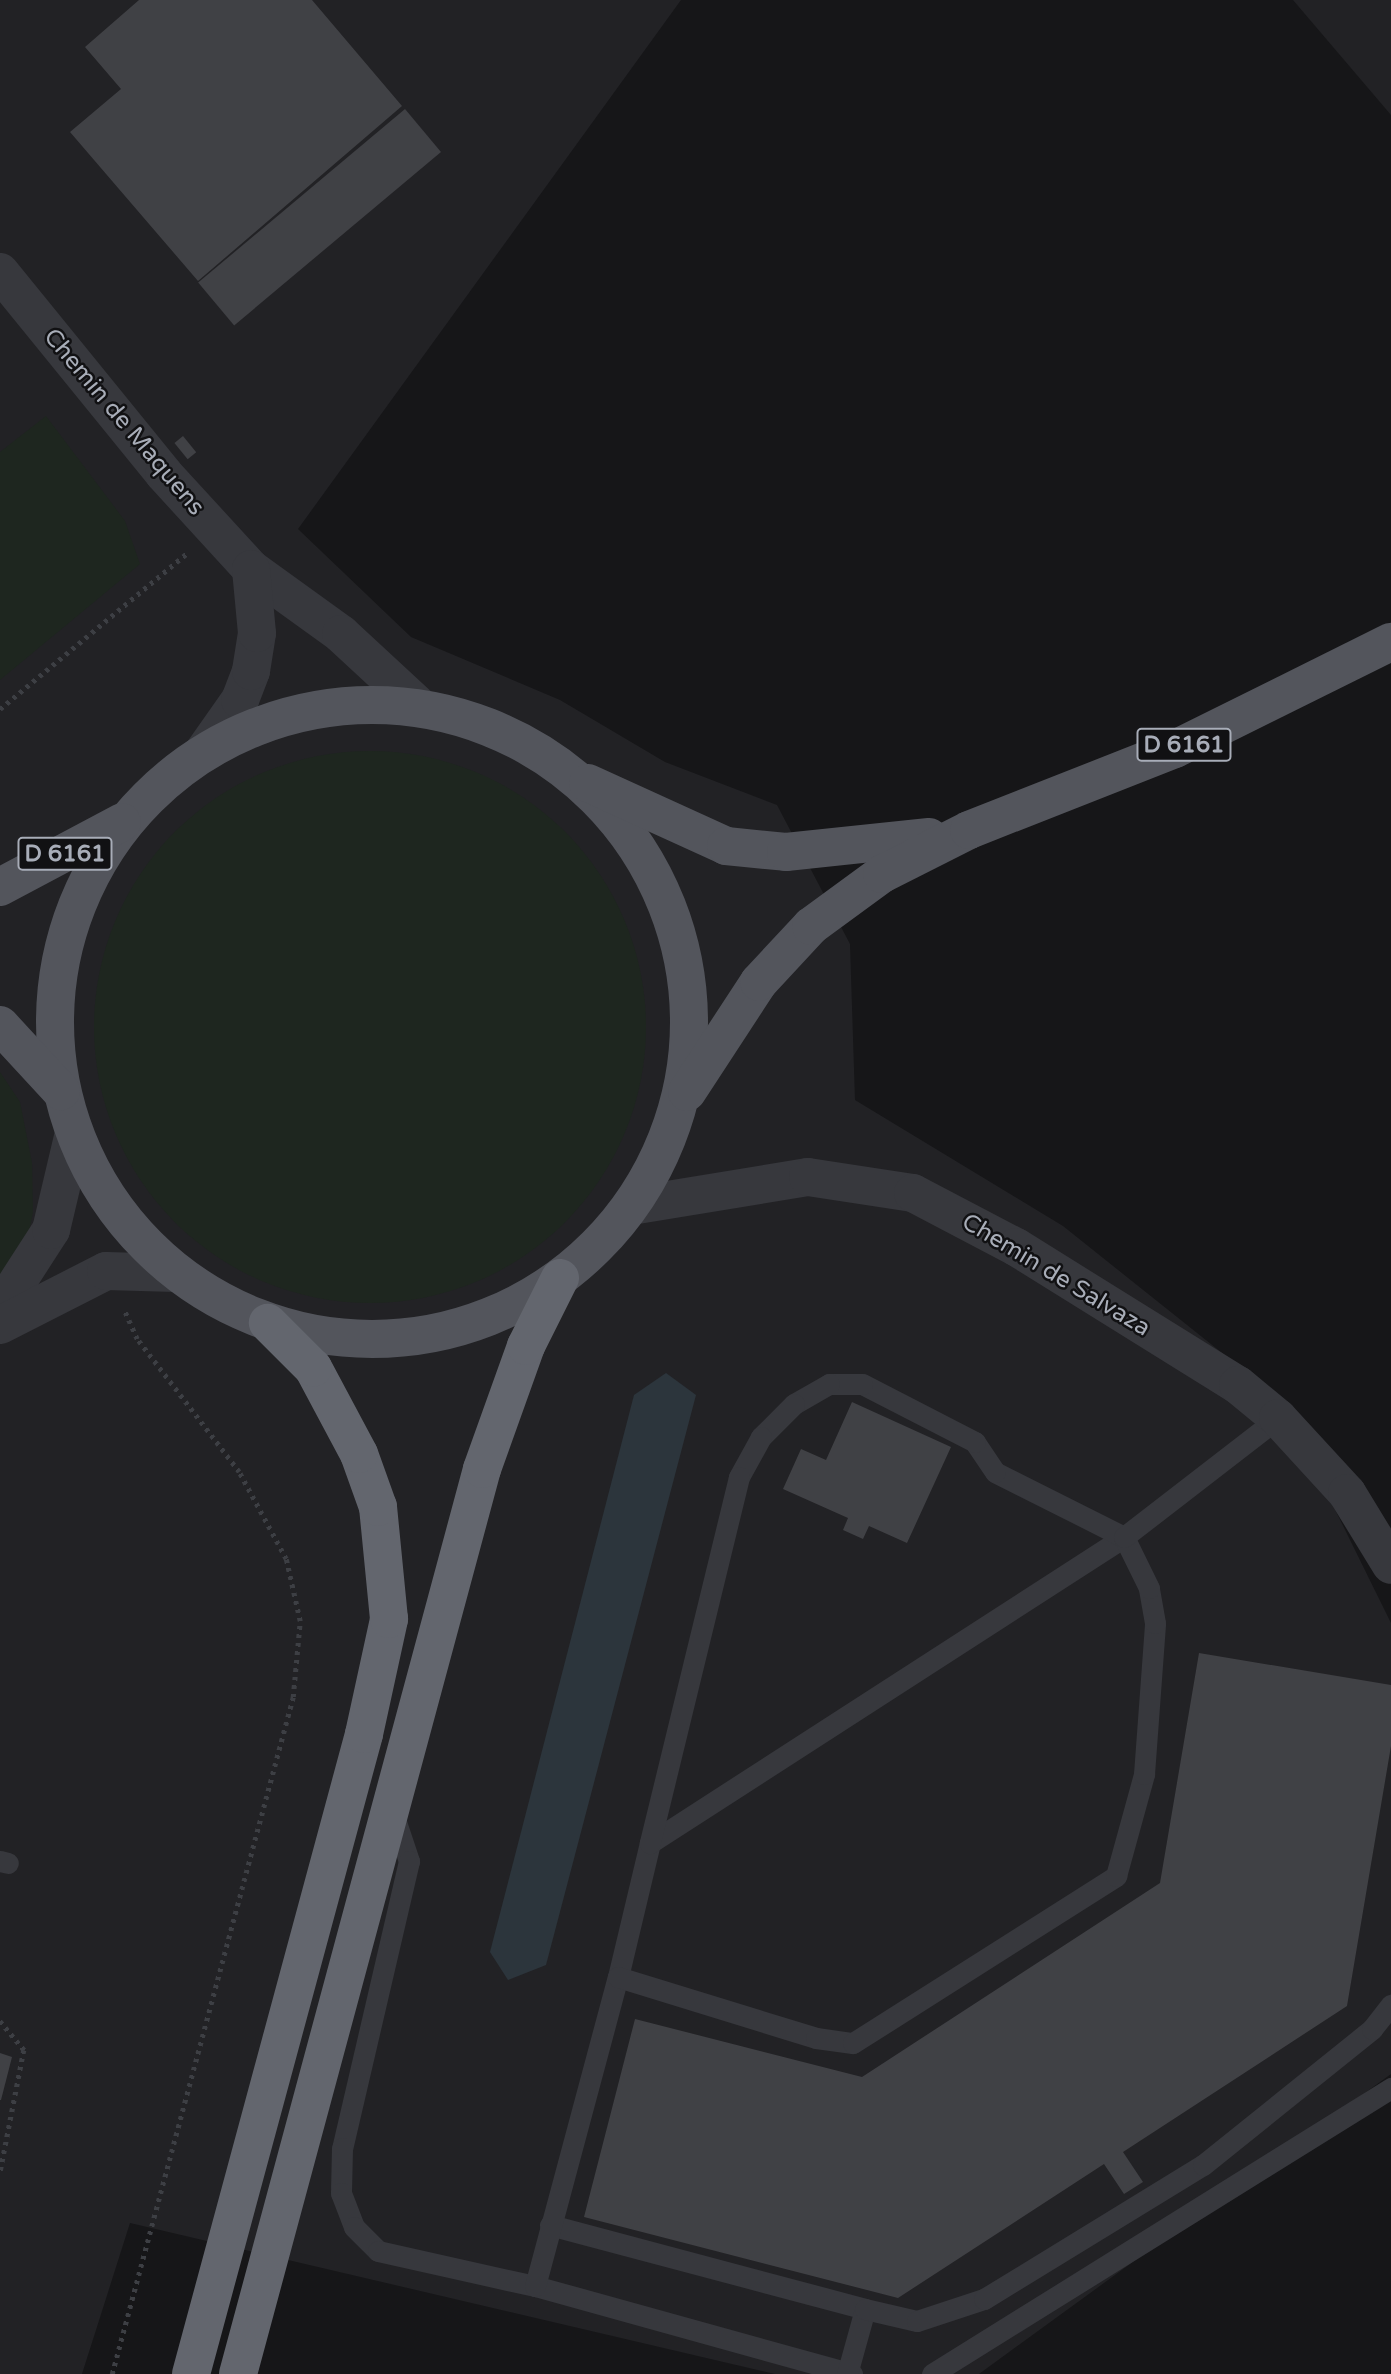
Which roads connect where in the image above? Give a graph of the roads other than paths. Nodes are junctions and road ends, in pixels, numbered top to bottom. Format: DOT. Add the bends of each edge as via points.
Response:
graph roads {
  1 [pos="0,272"];
  2 [pos="251,569"];
  3 [pos="1391,642"];
  4 [pos="421,708"];
  5 [pos="202,754"];
  6 [pos="579,779"];
  7 [pos="130,817"];
  8 [pos="969,830"];
  9 [pos="0,887"];
  10 [pos="0,1025"];
  11 [pos="61,1091"];
  12 [pos="679,1106"];
  13 [pos="74,1133"];
  14 [pos="631,1206"];
  15 [pos="176,1273"];
  16 [pos="560,1278"];
  17 [pos="0,1309"];
  18 [pos="268,1323"];
  19 [pos="0,1325"];
  20 [pos="1278,1418"];
  21 [pos="1124,1537"];
  22 [pos="1391,1566"];
  23 [pos="389,1801"];
  24 [pos="650,1843"];
  25 [pos="618,1977"];
  26 [pos="1391,2006"];
  27 [pos="1391,2088"];
  28 [pos="550,2225"];
  29 [pos="535,2286"];
  30 [pos="866,2309"];
  31 [pos="191,2374"];
  32 [pos="238,2374"];
  33 [pos="849,2374"];
  34 [pos="932,2374"];
  1 -- 2 [label="street, Chemin de Maquens"];
  2 -- 4 [label="street, Chemin de Maquens" via="341,634"];
  2 -- 5 [label="street" via="257,633 251,671 240,700"];
  3 -- 8 [label="main road, D 6161" via="1175,749"];
  4 -- 5 [label="main road" via="364,704 307,711 253,727"];
  4 -- 6 [label="main road" via="478,722 532,746"];
  5 -- 7 [label="main road"];
  6 -- 8 [label="main road, D 6161" via="654,808 726,846 863,849"];
  6 -- 12 [label="main road" via="628,832 664,895 682,952 690,1035"];
  7 -- 9 [label="main road, D 6161"];
  7 -- 11 [label="main road" via="89,878 63,946 54,1018"];
  8 -- 12 [label="main road, D 6161" via="882,874 811,926 759,982"];
  10 -- 11 [label="main road"];
  11 -- 13 [label="main road"];
  12 -- 14 [label="main road" via="660,1158"];
  13 -- 15 [label="main road" via="99,1185 133,1233"];
  13 -- 17 [label="street" via="51,1230"];
  14 -- 16 [label="main road"];
  14 -- 20 [label="street, Chemin de Salvaza" via="808,1177 913,1193 1027,1254 1238,1384"];
  15 -- 18 [label="main road"];
  15 -- 19 [label="street" via="106,1271"];
  16 -- 18 [label="main road" via="493,1316 419,1336 342,1339"];
  16 -- 23 [label="highway" via="526,1346 482,1469"];
  18 -- 31 [label="highway" via="313,1368 359,1454 378,1507 389,1619 364,1734"];
  20 -- 21 [label="lane"];
  20 -- 22 [label="street, Chemin de Salvaza" via="1347,1493"];
  21 -- 24 [label="lane"];
  21 -- 24 [label="lane" via="995,1472 975,1441 862,1384 829,1384 794,1404 761,1437 739,1478"];
  21 -- 25 [label="lane" via="1149,1588 1155,1623 1144,1774 1116,1876 853,2043 816,2038"];
  23 -- 29 [label="lane" via="409,1861 342,2148 341,2193 354,2227 378,2251"];
  23 -- 32 [label="highway"];
  24 -- 25 [label="lane"];
  25 -- 28 [label="lane"];
  26 -- 30 [label="lane" via="1372,2029 1203,2165 984,2299 917,2321"];
  27 -- 34 [label="lane"];
  28 -- 29 [label="lane"];
  28 -- 30 [label="lane"];
  29 -- 33 [label="lane"];
  30 -- 33 [label="lane"];
}
